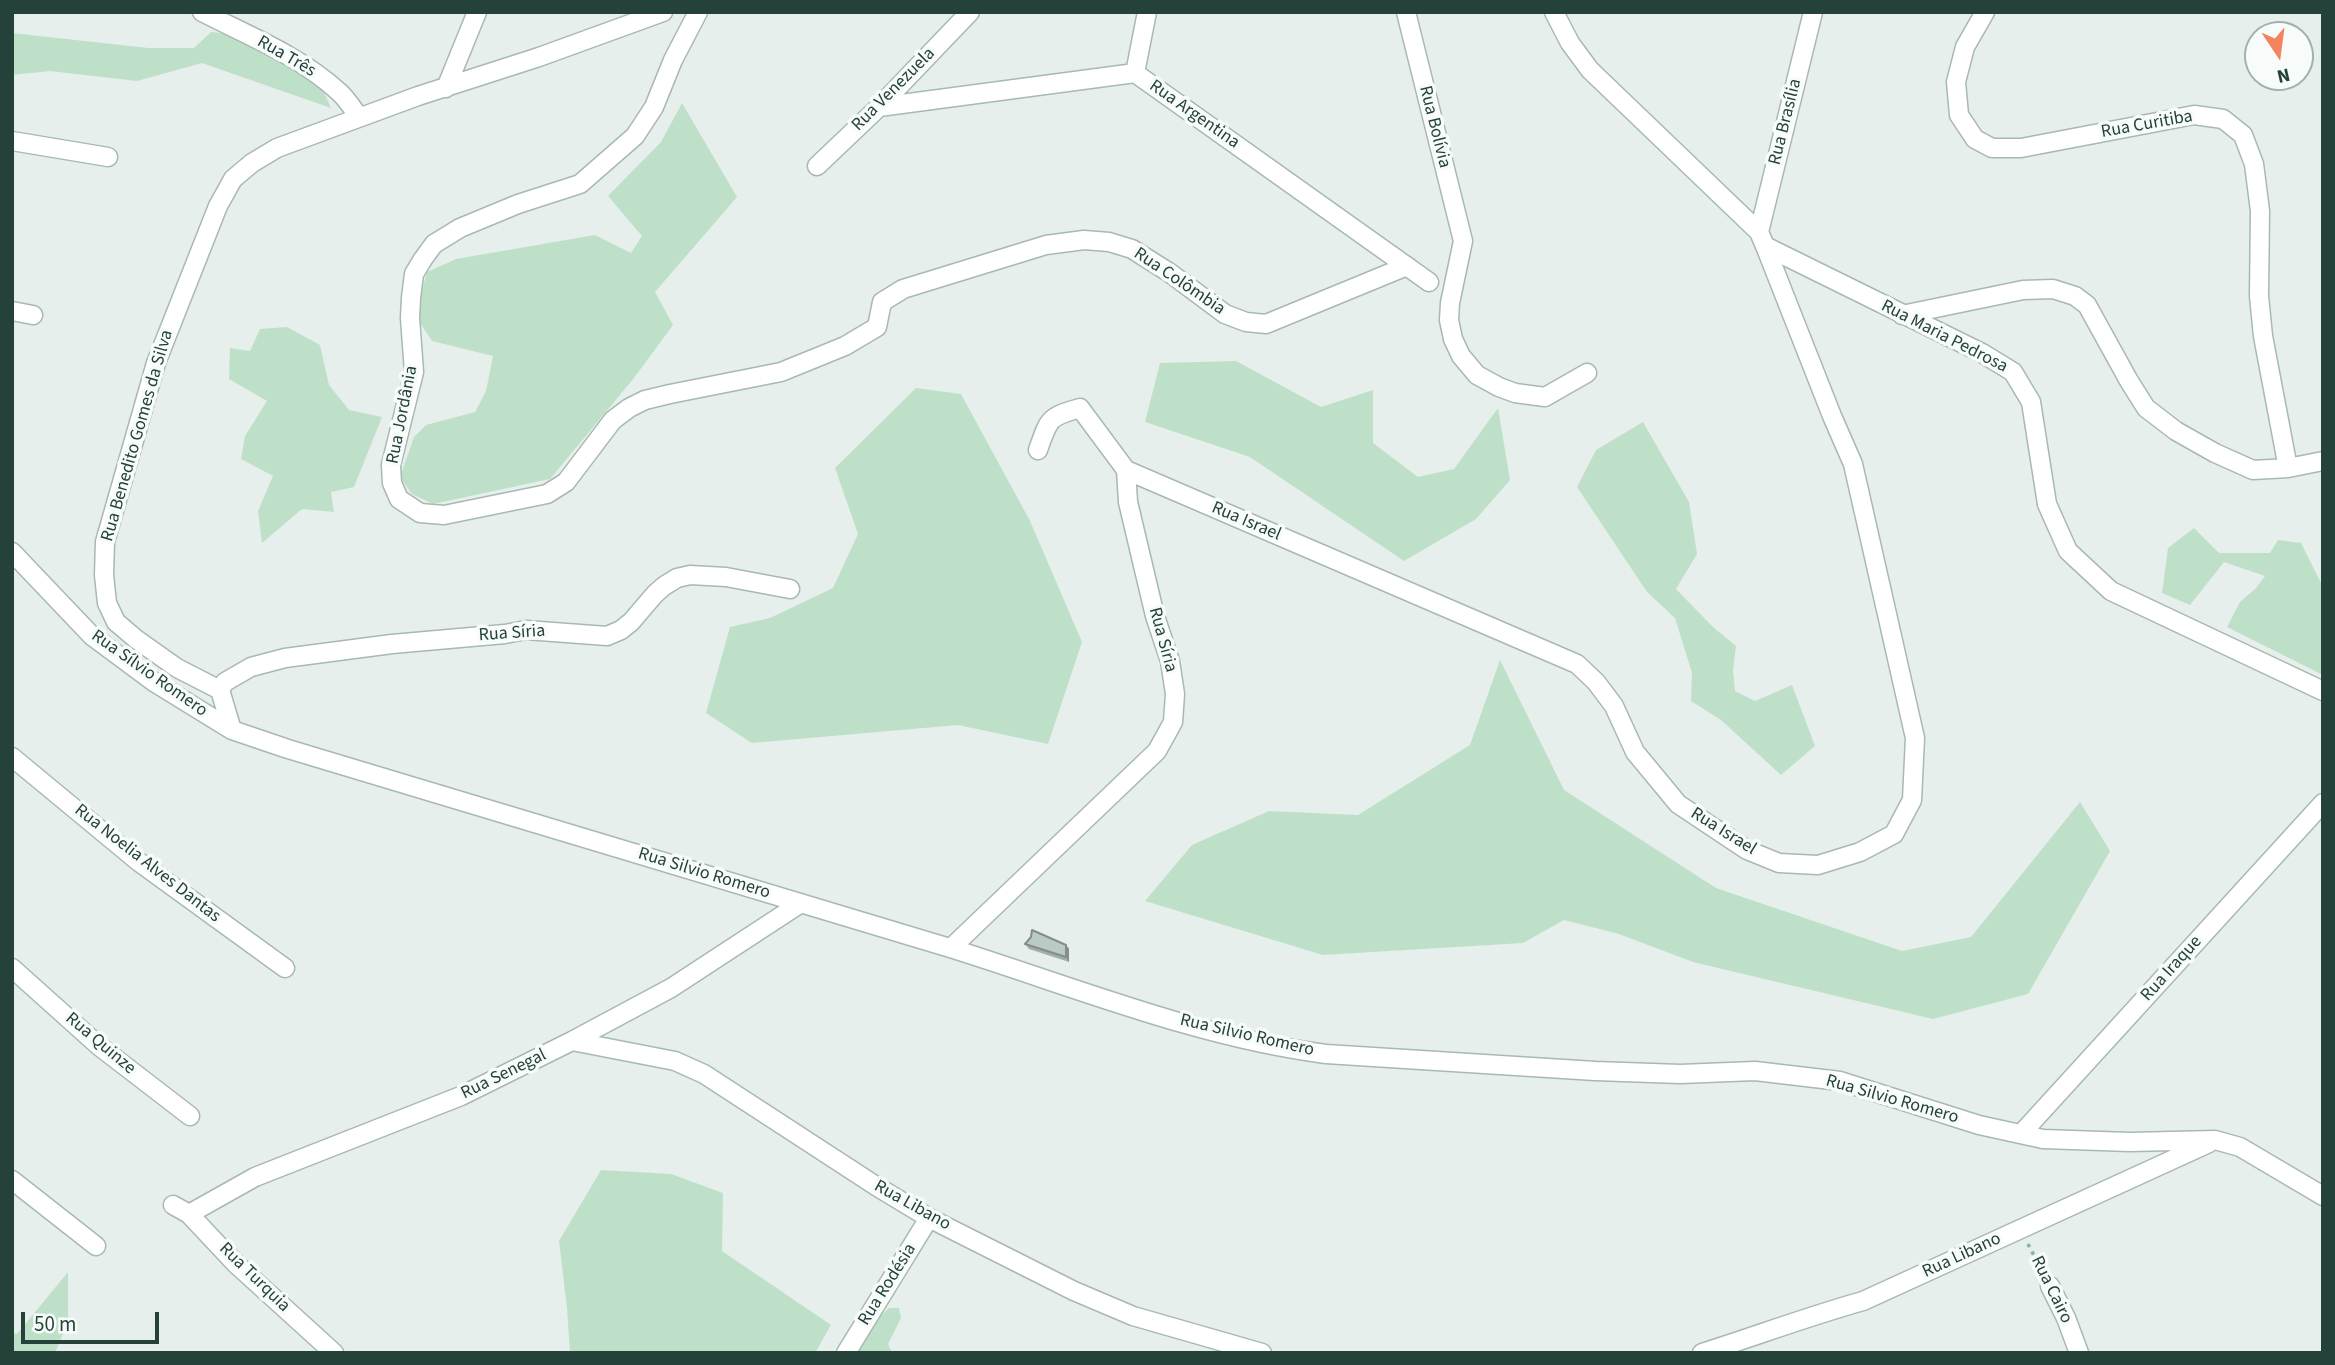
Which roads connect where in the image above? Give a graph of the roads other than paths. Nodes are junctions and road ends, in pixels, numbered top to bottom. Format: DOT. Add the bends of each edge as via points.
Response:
graph roads {
  1 [pos="202,12"];
  2 [pos="477,12"];
  3 [pos="663,12"];
  4 [pos="698,12"];
  5 [pos="970,12"];
  6 [pos="1147,12"];
  7 [pos="1406,12"];
  8 [pos="1554,12"];
  9 [pos="1812,12"];
  10 [pos="1985,12"];
  11 [pos="1135,73"];
  12 [pos="446,88"];
  13 [pos="879,107"];
  14 [pos="359,117"];
  15 [pos="12,141"];
  16 [pos="108,157"];
  17 [pos="817,166"];
  18 [pos="1762,239"];
  19 [pos="1407,266"];
  20 [pos="1429,282"];
  21 [pos="904,289"];
  22 [pos="12,311"];
  23 [pos="33,315"];
  24 [pos="1902,316"];
  25 [pos="1587,373"];
  26 [pos="1038,450"];
  27 [pos="2323,461"];
  28 [pos="2288,468"];
  29 [pos="1126,470"];
  30 [pos="12,552"];
  31 [pos="790,589"];
  32 [pos="220,690"];
  33 [pos="2323,691"];
  34 [pos="232,730"];
  35 [pos="12,757"];
  36 [pos="2323,803"];
  37 [pos="801,903"];
  38 [pos="951,948"];
  39 [pos="12,968"];
  40 [pos="285,968"];
  41 [pos="572,1041"];
  42 [pos="190,1116"];
  43 [pos="2021,1134"];
  44 [pos="2215,1140"];
  45 [pos="12,1180"];
  46 [pos="2323,1196"];
  47 [pos="173,1205"];
  48 [pos="189,1214"];
  49 [pos="929,1218"];
  50 [pos="96,1246"];
  51 [pos="2050,1286"];
  52 [pos="334,1353"];
  53 [pos="846,1353"];
  54 [pos="1262,1353"];
  55 [pos="1702,1353"];
  56 [pos="2079,1353"];
  1 -- 14 [label="street, Rua Três" via="286,54 322,78"];
  2 -- 12 [label="street"];
  3 -- 12 [label="street, Rua Benedito Gomes da Silva"];
  4 -- 21 [label="street, Rua Jordânia" via="654,107 635,136 580,184 460,228 434,244 423,259 414,274 411,298 414,372 391,465 391,483 399,499 420,513 444,515 547,494 566,482 613,420 629,408 670,394 781,372 833,351 877,327 882,302"];
  5 -- 13 [label="street, Rua Venezuela"];
  6 -- 11 [label="street"];
  7 -- 25 [label="street, Rua Bolívia" via="1463,241 1449,320 1461,356 1477,375 1515,393 1545,397"];
  8 -- 18 [label="street, Rua Maria Pedrosa" via="1590,69"];
  9 -- 18 [label="street, Rua Brasília"];
  10 -- 28 [label="street, Rua Curitiba" via="1965,47 1956,82 1959,115 1975,139 1992,148 2021,148 2194,115 2223,119 2243,135 2254,164 2260,211 2263,336"];
  11 -- 13 [label="street, Rua Argentina"];
  11 -- 19 [label="street, Rua Argentina"];
  12 -- 14 [label="street, Rua Benedito Gomes da Silva"];
  13 -- 17 [label="street, Rua Venezuela"];
  14 -- 32 [label="street, Rua Benedito Gomes da Silva" via="278,148 233,179 156,363 105,542 107,603 116,622 177,668"];
  15 -- 16 [label="street"];
  18 -- 24 [label="street, Rua Maria Pedrosa"];
  18 -- 29 [label="street, Rua Israel" via="1853,464 1915,738 1912,800 1894,834 1860,852 1818,865 1779,863 1747,850 1678,804 1635,752 1614,706 1577,664"];
  19 -- 20 [label="street, Rua Argentina"];
  19 -- 21 [label="street, Rua Colômbia" via="1266,324 1225,314 1132,249 1110,242 1046,245"];
  22 -- 23 [label="street"];
  24 -- 28 [label="street" via="2023,290 2053,289 2075,296 2087,305 2147,408 2176,431 2253,470"];
  24 -- 33 [label="street, Rua Maria Pedrosa" via="2013,372 2031,402 2047,504 2067,551 2110,592"];
  26 -- 29 [label="street" via="1055,415 1080,408"];
  27 -- 28 [label="street"];
  29 -- 38 [label="street, Rua Síria" via="1128,502 1170,661 1175,694 1172,722 1157,751"];
  30 -- 34 [label="street, Rua Sílvio Romero" via="92,636 154,682"];
  31 -- 32 [label="street, Rua Síria" via="690,575 664,586 631,622 607,636 526,630 298,657 251,667"];
  32 -- 34 [label="street"];
  34 -- 37 [label="street, Rua Silvio Romero"];
  35 -- 40 [label="street, Rua Noelia Alves Dantas" via="139,862"];
  36 -- 43 [label="street, Rua Iraque"];
  37 -- 38 [label="street, Rua Silvio Romero"];
  37 -- 41 [label="street, Rua Senegal" via="671,988"];
  38 -- 43 [label="street, Rua Silvio Romero" via="1201,1028 1294,1050 1532,1068 1679,1074 1755,1071 1840,1081"];
  39 -- 42 [label="street, Rua Quinze" via="99,1046"];
  41 -- 48 [label="street, Rua Senegal" via="461,1096 255,1177"];
  41 -- 49 [label="street, Rua Libano" via="675,1061 704,1074"];
  43 -- 44 [label="street, Rua Silvio Romero" via="2130,1142"];
  44 -- 46 [label="street, Rua Silvio Romero" via="2240,1147"];
  44 -- 55 [label="street, Rua Libano" via="1863,1301"];
  45 -- 50 [label="street"];
  47 -- 48 [label="street, Rua Turquia"];
  48 -- 52 [label="street, Rua Turquia" via="236,1264"];
  49 -- 53 [label="street, Rua Rodésia"];
  49 -- 54 [label="street, Rua Libano" via="1133,1316"];
  51 -- 56 [label="street, Rua Cairo"];
}
